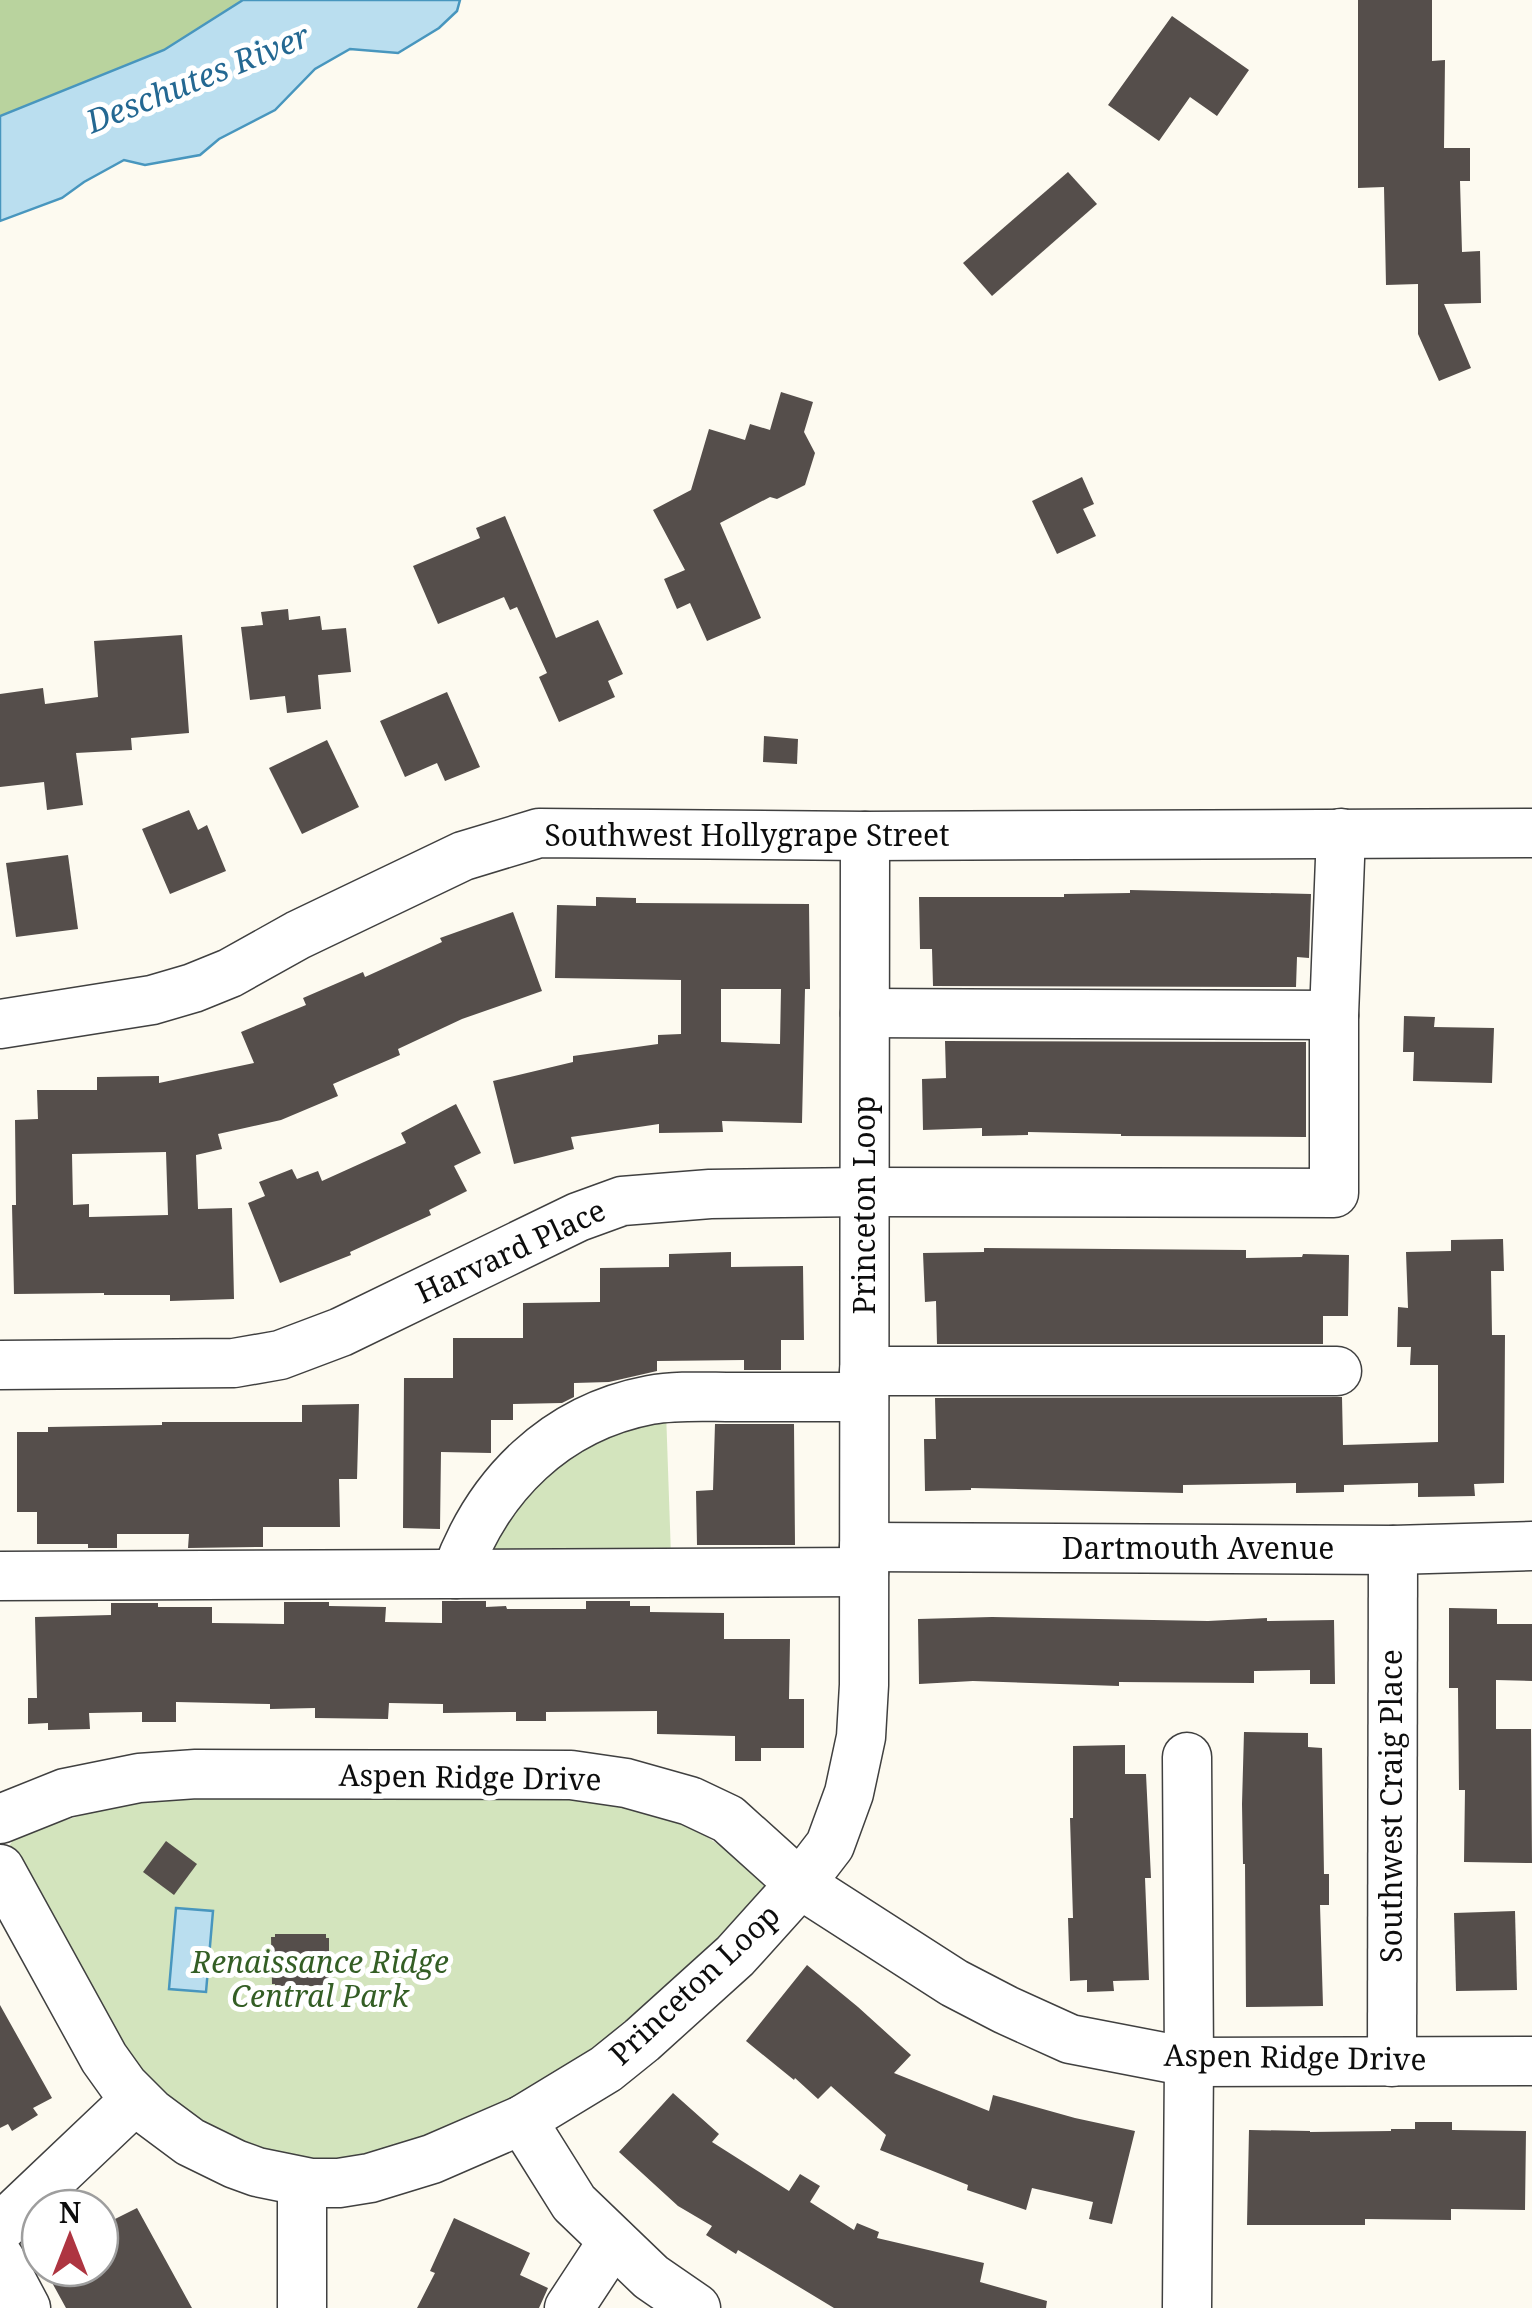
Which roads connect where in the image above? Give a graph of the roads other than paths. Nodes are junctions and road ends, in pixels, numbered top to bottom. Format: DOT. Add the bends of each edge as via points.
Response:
graph roads {
  1 [pos="1341,833"];
  2 [pos="1532,833"];
  3 [pos="865,836"];
  4 [pos="865,1013"];
  5 [pos="1334,1015"];
  6 [pos="0,1024"];
  7 [pos="865,1192"];
  8 [pos="0,1365"];
  9 [pos="1336,1371"];
  10 [pos="864,1384"];
  11 [pos="1532,1546"];
  12 [pos="1393,1550"];
  13 [pos="864,1560"];
  14 [pos="456,1574"];
  15 [pos="0,1576"];
  16 [pos="1188,1757"];
  17 [pos="0,1819"];
  18 [pos="0,1870"];
  19 [pos="800,1884"];
  20 [pos="1532,2061"];
  21 [pos="1189,2062"];
  22 [pos="1392,2062"];
  23 [pos="136,2099"];
  24 [pos="522,2120"];
  25 [pos="302,2182"];
  26 [pos="0,2228"];
  27 [pos="614,2240"];
  28 [pos="0,2259"];
  29 [pos="26,2308"];
  30 [pos="302,2308"];
  31 [pos="568,2308"];
  32 [pos="696,2308"];
  33 [pos="1187,2308"];
  1 -- 2 [label="street, Southwest Hollygrape Street"];
  1 -- 3 [label="street, Southwest Hollygrape Street"];
  1 -- 5 [label="street"];
  3 -- 4 [label="street, Princeton Loop"];
  3 -- 6 [label="street, Southwest Hollygrape Street" via="538,833 463,856 194,988"];
  4 -- 5 [label="street"];
  4 -- 7 [label="street, Princeton Loop"];
  5 -- 7 [label="street, Harvard Place" via="1334,1193"];
  7 -- 8 [label="street, Harvard Place" via="674,1196 609,1205 329,1338 266,1359"];
  7 -- 10 [label="street, Princeton Loop"];
  9 -- 10 [label="street"];
  10 -- 13 [label="street, Princeton Loop"];
  10 -- 14 [label="street" via="664,1398 598,1415 548,1443 512,1476 477,1525"];
  11 -- 12 [label="street, Dartmouth Avenue"];
  12 -- 13 [label="street, Dartmouth Avenue"];
  12 -- 22 [label="street, Southwest Craig Place"];
  13 -- 14 [label="street, Dartmouth Avenue"];
  13 -- 19 [label="street, Princeton Loop" via="861,1737 830,1846"];
  14 -- 15 [label="street, Dartmouth Avenue"];
  16 -- 21 [label="street"];
  17 -- 19 [label="street, Aspen Ridge Drive" via="66,1793 139,1778 572,1775 626,1783 728,1819"];
  18 -- 23 [label="street, Princeton Loop" via="104,2058"];
  19 -- 21 [label="street, Aspen Ridge Drive" via="1006,2010 1070,2039"];
  19 -- 24 [label="street, Princeton Loop" via="735,1956 642,2040"];
  20 -- 22 [label="street, Aspen Ridge Drive"];
  21 -- 22 [label="street, Aspen Ridge Drive"];
  21 -- 33 [label="street"];
  23 -- 25 [label="street, Princeton Loop" via="172,2130 220,2157"];
  23 -- 26 [label="street"];
  24 -- 25 [label="street, Princeton Loop" via="381,2176"];
  24 -- 27 [label="street" via="574,2203"];
  25 -- 30 [label="street"];
  27 -- 31 [label="street"];
  27 -- 32 [label="street"];
  28 -- 29 [label="street"];
}
